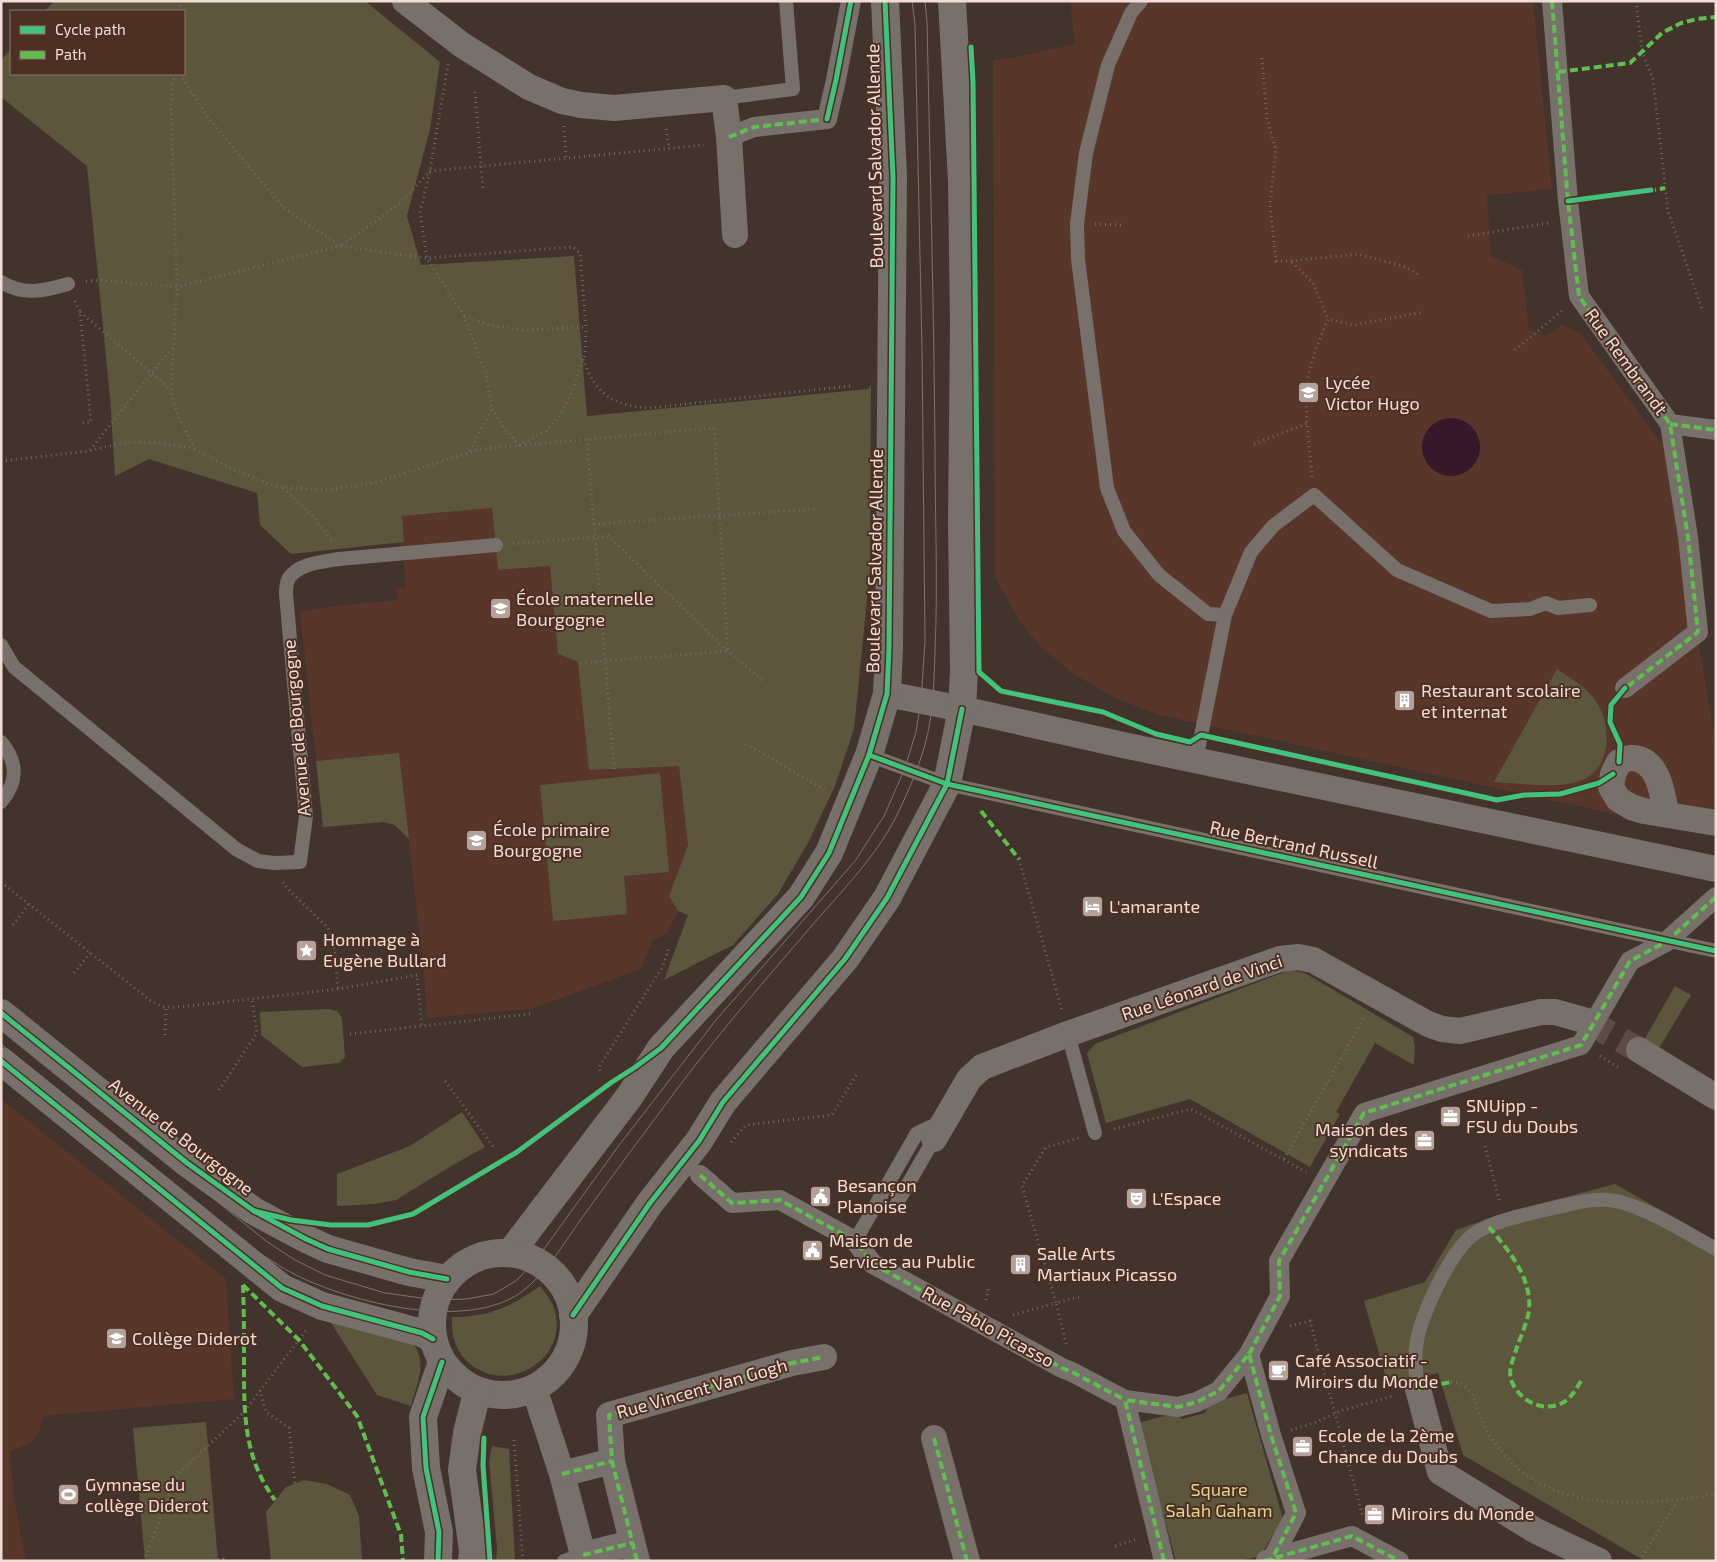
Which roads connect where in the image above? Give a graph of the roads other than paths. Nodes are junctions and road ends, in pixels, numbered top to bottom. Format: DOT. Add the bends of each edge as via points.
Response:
graph roads {
  1 [pos="405,1"];
  2 [pos="786,1"];
  3 [pos="851,1"];
  4 [pos="885,1"];
  5 [pos="952,1"];
  6 [pos="1141,1"];
  7 [pos="1552,1"];
  8 [pos="724,98"];
  9 [pos="728,137"];
  10 [pos="735,235"];
  11 [pos="1,282"];
  12 [pos="68,284"];
  13 [pos="1670,424"];
  14 [pos="1716,430"];
  15 [pos="496,545"];
  16 [pos="1590,605"];
  17 [pos="1225,614"];
  18 [pos="1,645"];
  19 [pos="1625,688"];
  20 [pos="887,694"];
  21 [pos="962,709"];
  22 [pos="1,742"];
  23 [pos="869,755"];
  24 [pos="1196,760"];
  25 [pos="947,784"];
  26 [pos="1,802"];
  27 [pos="1666,814"];
  28 [pos="1716,823"];
  29 [pos="1716,869"];
  30 [pos="1716,897"];
  31 [pos="1666,942"];
  32 [pos="1716,951"];
  33 [pos="1,1013"];
  34 [pos="1584,1033"];
  35 [pos="1068,1034"];
  36 [pos="1,1061"];
  37 [pos="1633,1061"];
  38 [pos="1716,1096"];
  39 [pos="940,1130"];
  40 [pos="1095,1134"];
  41 [pos="700,1175"];
  42 [pos="896,1205"];
  43 [pos="855,1242"];
  44 [pos="1716,1249"];
  45 [pos="511,1252"];
  46 [pos="447,1279"];
  47 [pos="573,1315"];
  48 [pos="438,1351"];
  49 [pos="1249,1354"];
  50 [pos="824,1357"];
  51 [pos="534,1388"];
  52 [pos="1418,1389"];
  53 [pos="482,1392"];
  54 [pos="1125,1400"];
  55 [pos="934,1438"];
  56 [pos="612,1461"];
  57 [pos="562,1474"];
  58 [pos="634,1552"];
  59 [pos="573,1558"];
  60 [pos="1269,1560"];
  61 [pos="438,1561"];
  62 [pos="472,1561"];
  63 [pos="968,1561"];
  64 [pos="1164,1561"];
  65 [pos="1399,1561"];
  66 [pos="1599,1561"];
  1 -- 8 [label="street" via="462,46 529,87 562,101 614,108"];
  2 -- 8 [label="lane" via="793,89"];
  3 -- 9 [label="street" via="827,119 754,127"];
  4 -- 20 [label="street, Boulevard Salvador Allende" via="893,177"];
  5 -- 21 [label="street" via="962,181 964,312"];
  6 -- 17 [label="lane" via="1131,12 1108,65 1086,153 1077,224 1078,260 1107,488 1124,530 1160,575 1208,614"];
  7 -- 13 [label="street, Rue Rembrandt" via="1579,296"];
  8 -- 9 [label="street"];
  9 -- 10 [label="street"];
  11 -- 12 [label="lane" via="26,292 45,291"];
  13 -- 14 [label="street"];
  13 -- 19 [label="street, Rue Rembrandt" via="1688,537 1698,632"];
  15 -- 18 [label="lane, Avenue de Bourgogne" via="339,559 300,568 289,578 286,594 306,816 300,862 258,861 236,849 14,667"];
  16 -- 17 [label="lane" via="1558,608 1546,603 1530,609 1491,611 1398,570 1314,495 1273,526 1251,552"];
  17 -- 24 [label="lane"];
  20 -- 21 [label="street"];
  20 -- 23 [label="street, Boulevard Salvador Allende"];
  21 -- 24 [label="street"];
  21 -- 25 [label="street"];
  22 -- 26 [label="lane" via="13,761 14,781"];
  23 -- 25 [label="lane, Rue Bertrand Russell"];
  23 -- 45 [label="street, Boulevard Salvador Allende" via="829,853 801,897 662,1048 629,1097"];
  24 -- 29 [label="street"];
  25 -- 31 [label="lane, Rue Bertrand Russell"];
  25 -- 47 [label="street" via="888,898 845,959 723,1102 699,1141 650,1203"];
  27 -- 28 [label="street"];
  30 -- 31 [label="street"];
  31 -- 32 [label="lane, Rue Bertrand Russell"];
  31 -- 34 [label="street" via="1630,961"];
  33 -- 46 [label="street, Avenue de Bourgogne" via="187,1163 254,1210 328,1249 409,1272"];
  34 -- 35 [label="street, Rue Léonard de Vinci" via="1556,1012 1541,1012 1460,1031 1442,1029 1313,960 1298,957 1280,959"];
  34 -- 49 [label="street" via="1364,1113 1279,1261 1280,1296"];
  35 -- 39 [label="street, Rue Léonard de Vinci" via="982,1067 969,1079"];
  35 -- 40 [label="lane"];
  36 -- 48 [label="street" via="282,1288 322,1306 422,1334"];
  37 -- 38 [label="street"];
  39 -- 42 [label="lane"];
  39 -- 43 [label="lane" via="917,1133"];
  41 -- 43 [label="street, Rue Pablo Picasso" via="732,1203 780,1200"];
  43 -- 54 [label="street, Rue Pablo Picasso" via="874,1264"];
  44 -- 52 [label="lane" via="1641,1209 1610,1200 1586,1201 1504,1220 1474,1234 1455,1254 1430,1298 1416,1345"];
  45 -- 46 [label="street" via="487,1254 465,1263"];
  45 -- 47 [label="street" via="547,1267 569,1296"];
  46 -- 48 [label="street" via="432,1311"];
  47 -- 51 [label="street" via="573,1337 566,1358 552,1375"];
  48 -- 53 [label="street" via="453,1375"];
  48 -- 61 [label="street" via="422,1417 426,1468 439,1532"];
  49 -- 54 [label="street" via="1219,1392 1197,1402 1178,1407"];
  49 -- 60 [label="street" via="1296,1513"];
  50 -- 56 [label="street, Rue Vincent Van Gogh" via="792,1363 609,1415"];
  51 -- 53 [label="street" via="517,1394"];
  51 -- 57 [label="street"];
  52 -- 66 [label="street" via="1440,1472 1536,1531"];
  53 -- 62 [label="street" via="475,1402 467,1433 462,1470"];
  54 -- 64 [label="street"];
  55 -- 63 [label="street"];
  56 -- 57 [label="street"];
  56 -- 58 [label="street, Rue Vincent Van Gogh"];
  57 -- 59 [label="street"];
  58 -- 59 [label="street"];
  60 -- 65 [label="street" via="1352,1536"];
}
